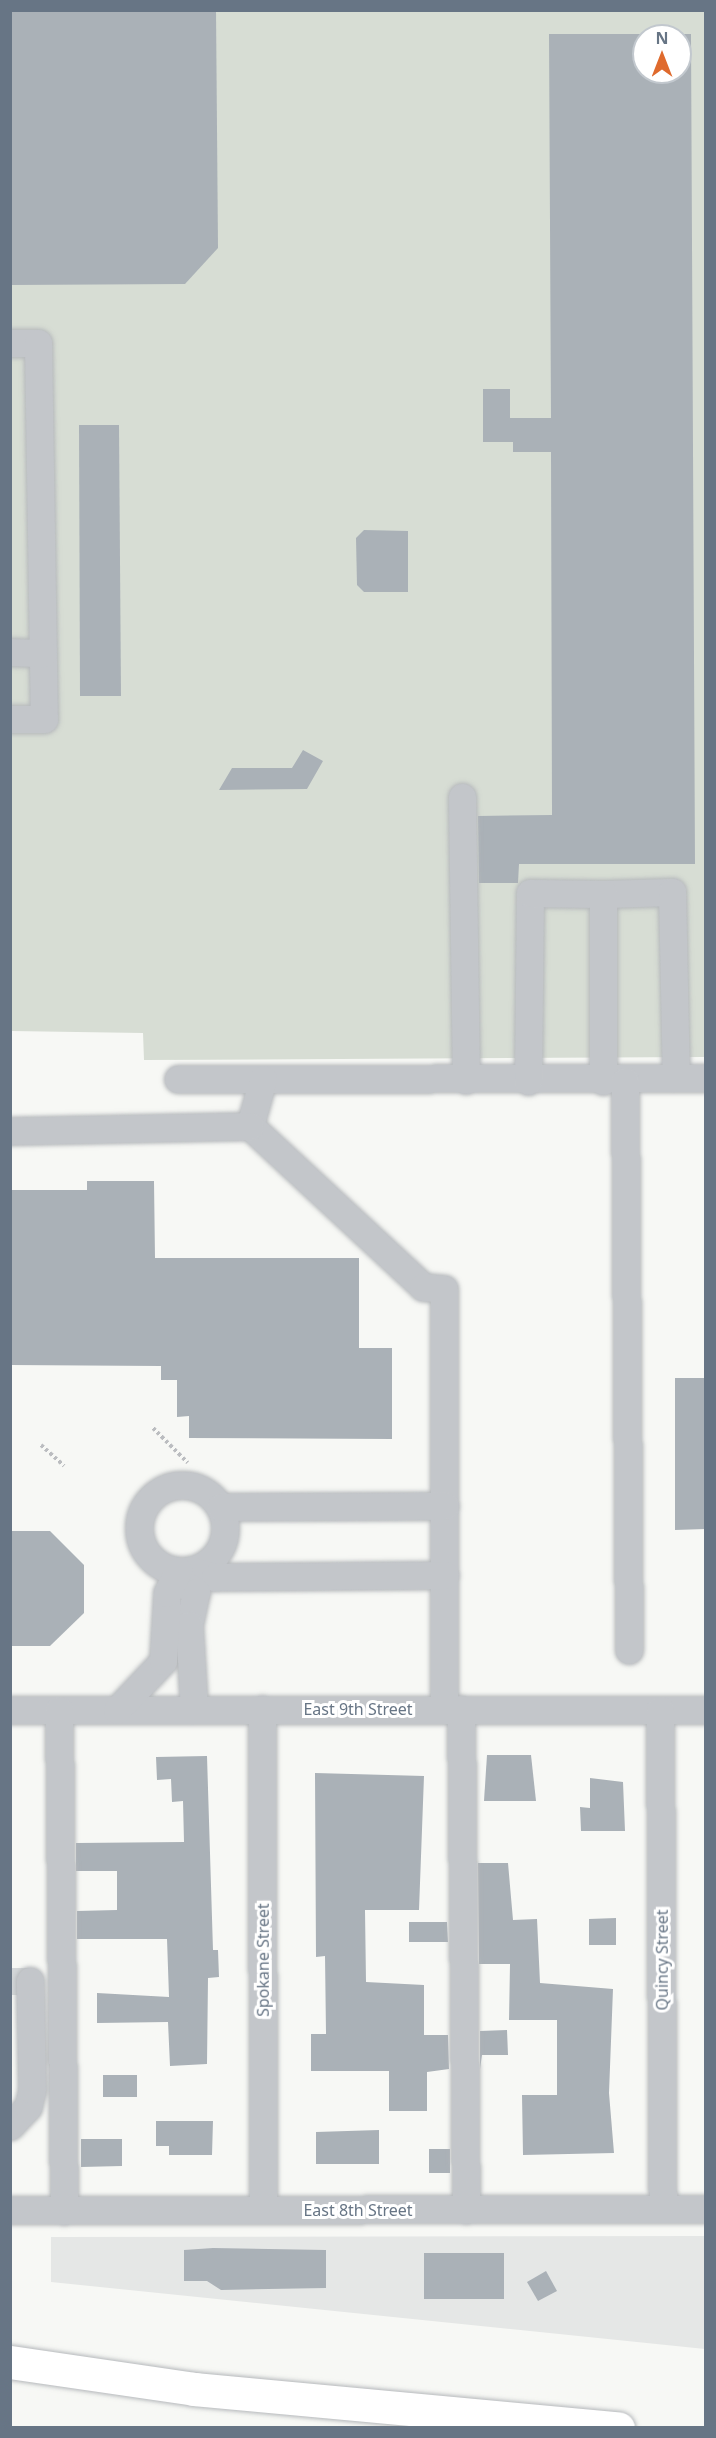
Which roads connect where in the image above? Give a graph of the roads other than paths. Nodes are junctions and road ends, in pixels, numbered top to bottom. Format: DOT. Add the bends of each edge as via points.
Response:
graph roads {
  1 [pos="10,343"];
  2 [pos="10,652"];
  3 [pos="43,653"];
  4 [pos="10,719"];
  5 [pos="462,797"];
  6 [pos="603,894"];
  7 [pos="676,1078"];
  8 [pos="705,1078"];
  9 [pos="178,1079"];
  10 [pos="263,1079"];
  11 [pos="466,1080"];
  12 [pos="528,1080"];
  13 [pos="614,1081"];
  14 [pos="249,1126"];
  15 [pos="10,1131"];
  16 [pos="445,1506"];
  17 [pos="221,1507"];
  18 [pos="182,1574"];
  19 [pos="445,1575"];
  20 [pos="629,1650"];
  21 [pos="452,1708"];
  22 [pos="262,1709"];
  23 [pos="10,1710"];
  24 [pos="59,1710"];
  25 [pos="117,1710"];
  26 [pos="194,1710"];
  27 [pos="660,1710"];
  28 [pos="705,1710"];
  29 [pos="30,1981"];
  30 [pos="21,2069"];
  31 [pos="10,2126"];
  32 [pos="263,2210"];
  33 [pos="466,2210"];
  34 [pos="663,2210"];
  35 [pos="705,2210"];
  36 [pos="10,2211"];
  37 [pos="64,2211"];
  38 [pos="10,2362"];
  39 [pos="618,2427"];
  1 -- 3 [label="street" via="38,343"];
  2 -- 3 [label="street"];
  3 -- 4 [label="street" via="44,718"];
  5 -- 11 [label="street"];
  6 -- 7 [label="street" via="672,891"];
  6 -- 12 [label="street" via="530,893"];
  6 -- 13 [label="street"];
  7 -- 8 [label="street"];
  7 -- 13 [label="street"];
  9 -- 10 [label="street"];
  10 -- 11 [label="street"];
  10 -- 14 [label="street"];
  11 -- 12 [label="street"];
  12 -- 13 [label="street"];
  13 -- 20 [label="street"];
  14 -- 15 [label="street"];
  14 -- 16 [label="street" via="423,1287 444,1289"];
  16 -- 17 [label="street"];
  16 -- 19 [label="street"];
  17 -- 18 [label="street" via="222,1546 214,1558"];
  17 -- 18 [label="street" via="199,1488 184,1485 170,1486 146,1504 140,1518 144,1547 164,1567"];
  18 -- 19 [label="street"];
  18 -- 25 [label="street" via="167,1593 163,1661"];
  18 -- 26 [label="street" via="196,1592 189,1625"];
  19 -- 21 [label="street"];
  21 -- 22 [label="street, East 9th Street"];
  21 -- 27 [label="street, East 9th Street"];
  21 -- 33 [label="street"];
  22 -- 26 [label="street, East 9th Street"];
  22 -- 32 [label="street, Spokane Street"];
  23 -- 24 [label="street, East 9th Street"];
  24 -- 25 [label="street, East 9th Street"];
  24 -- 37 [label="street"];
  25 -- 26 [label="street, East 9th Street"];
  27 -- 28 [label="street, East 9th Street"];
  27 -- 34 [label="street, Quincy Street"];
  29 -- 30 [label="street"];
  30 -- 31 [label="street" via="28,2107"];
  32 -- 33 [label="street, East 8th Street"];
  32 -- 37 [label="street, East 8th Street"];
  33 -- 34 [label="street, East 8th Street"];
  34 -- 35 [label="street, East 8th Street"];
  36 -- 37 [label="street, East 8th Street"];
  38 -- 39 [label="highway" via="194,2389"];
}
